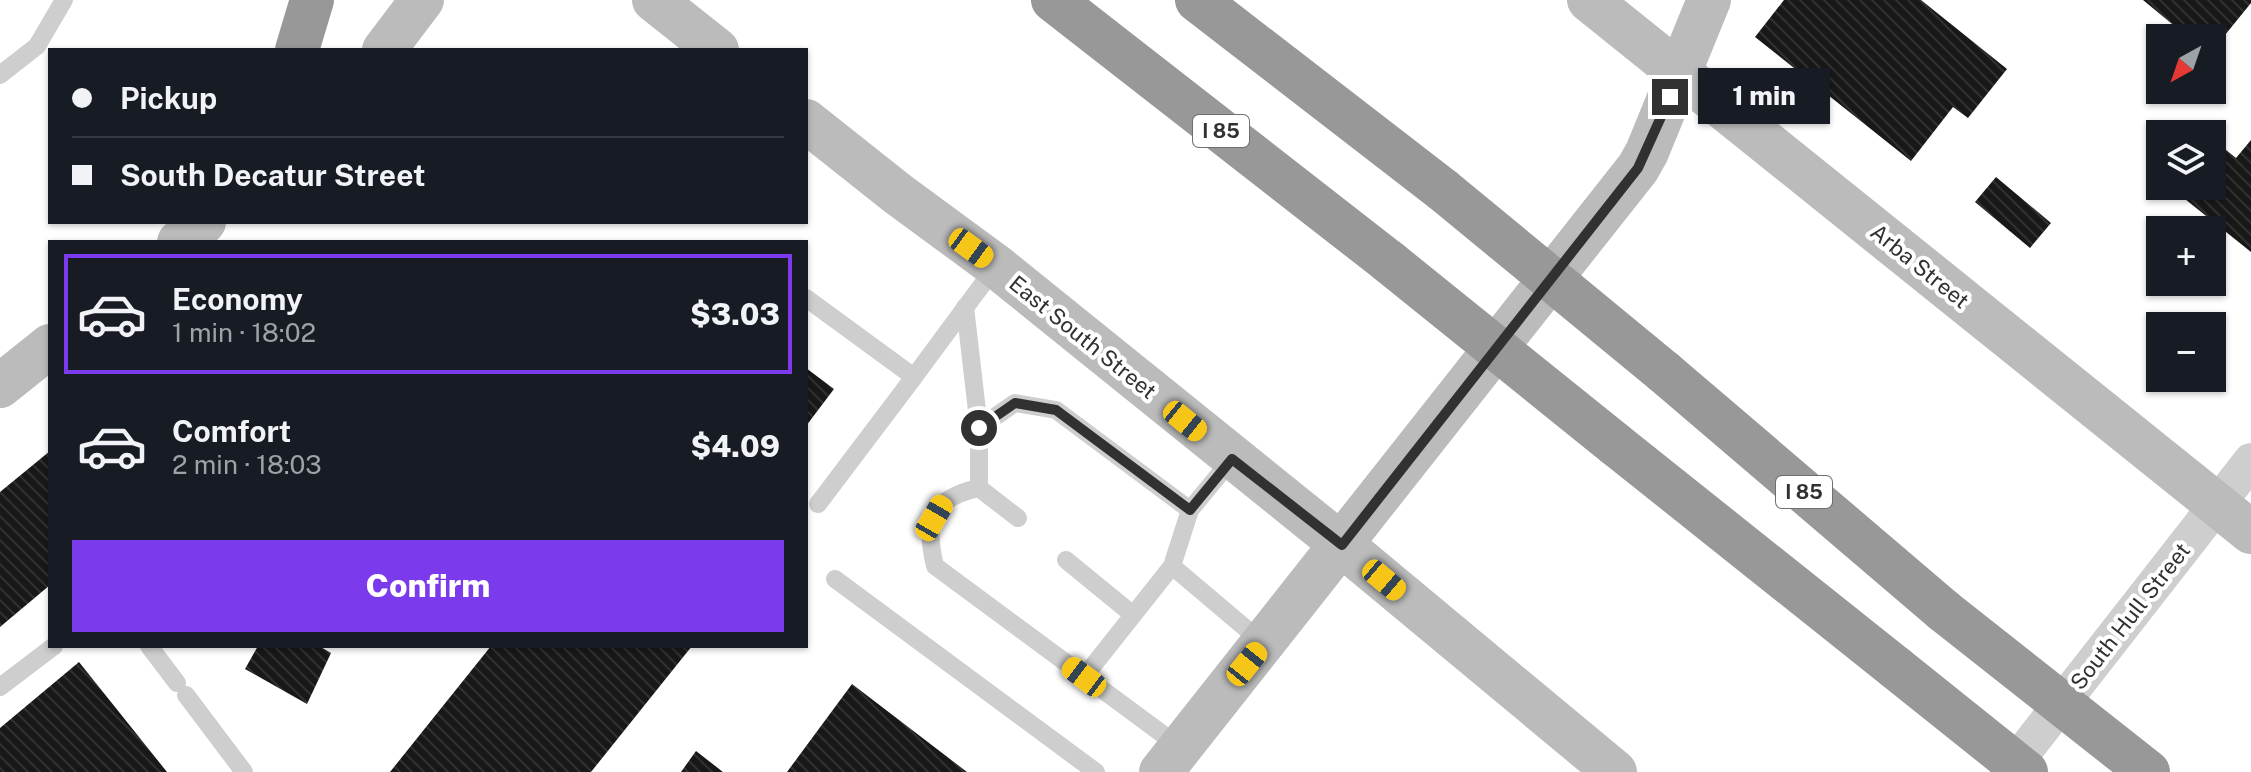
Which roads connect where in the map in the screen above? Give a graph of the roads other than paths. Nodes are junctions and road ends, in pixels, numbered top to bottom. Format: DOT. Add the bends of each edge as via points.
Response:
graph roads {
  1 [pos="64,0"];
  2 [pos="312,0"];
  3 [pos="422,0"];
  4 [pos="654,0"];
  5 [pos="1053,0"];
  6 [pos="1197,0"];
  7 [pos="1589,0"];
  8 [pos="1709,0"];
  9 [pos="298,48"];
  10 [pos="386,48"];
  11 [pos="714,48"];
  12 [pos="1680,73"];
  13 [pos="0,75"];
  14 [pos="808,123"];
  15 [pos="202,224"];
  16 [pos="182,240"];
  17 [pos="996,266"];
  18 [pos="808,299"];
  19 [pos="965,307"];
  20 [pos="48,348"];
  21 [pos="914,377"];
  22 [pos="0,386"];
  23 [pos="979,428"];
  24 [pos="1232,459"];
  25 [pos="2251,461"];
  26 [pos="979,488"];
  27 [pos="818,504"];
  28 [pos="2217,505"];
  29 [pos="1190,510"];
  30 [pos="1018,518"];
  31 [pos="2251,532"];
  32 [pos="1342,545"];
  33 [pos="1066,560"];
  34 [pos="1172,566"];
  35 [pos="835,579"];
  36 [pos="1132,614"];
  37 [pos="1263,643"];
  38 [pos="51,648"];
  39 [pos="151,648"];
  40 [pos="1084,677"];
  41 [pos="0,687"];
  42 [pos="1170,760"];
  43 [pos="244,772"];
  44 [pos="1096,772"];
  45 [pos="1615,772"];
  46 [pos="2008,772"];
  47 [pos="2026,772"];
  48 [pos="2148,772"];
  1 -- 13 [label="lane" via="37,46"];
  2 -- 9 [label="highway"];
  3 -- 10 [label="main road"];
  4 -- 11 [label="main road"];
  5 -- 47 [label="highway, I 85, bridge"];
  6 -- 48 [label="highway, I 85, bridge" via="1443,190 1944,611"];
  7 -- 12 [label="main road, Arba Street"];
  8 -- 12 [label="main road"];
  12 -- 28 [label="main road, Arba Street"];
  12 -- 32 [label="main road" via="1638,168"];
  14 -- 17 [label="main road, East South Street"];
  15 -- 16 [label="main road"];
  17 -- 19 [label="lane"];
  17 -- 24 [label="main road, East South Street"];
  18 -- 21 [label="lane"];
  19 -- 21 [label="lane"];
  19 -- 23 [label="lane"];
  20 -- 22 [label="main road"];
  21 -- 27 [label="lane"];
  23 -- 26 [label="lane"];
  23 -- 29 [label="lane" via="1015,403 1056,410"];
  24 -- 29 [label="lane"];
  24 -- 32 [label="main road, East South Street"];
  25 -- 28 [label="street, South Hull Street"];
  26 -- 30 [label="lane"];
  26 -- 40 [label="lane" via="944,500 928,536 935,566"];
  28 -- 31 [label="main road, Arba Street"];
  28 -- 46 [label="street, South Hull Street"];
  29 -- 34 [label="lane"];
  32 -- 37 [label="main road"];
  32 -- 45 [label="main road, East South Street"];
  33 -- 36 [label="lane"];
  34 -- 36 [label="lane"];
  34 -- 37 [label="lane"];
  35 -- 44 [label="lane"];
  36 -- 40 [label="lane"];
  37 -- 42 [label="main road"];
  38 -- 41 [label="lane"];
  39 -- 43 [label="lane"];
  40 -- 42 [label="lane"];
}
